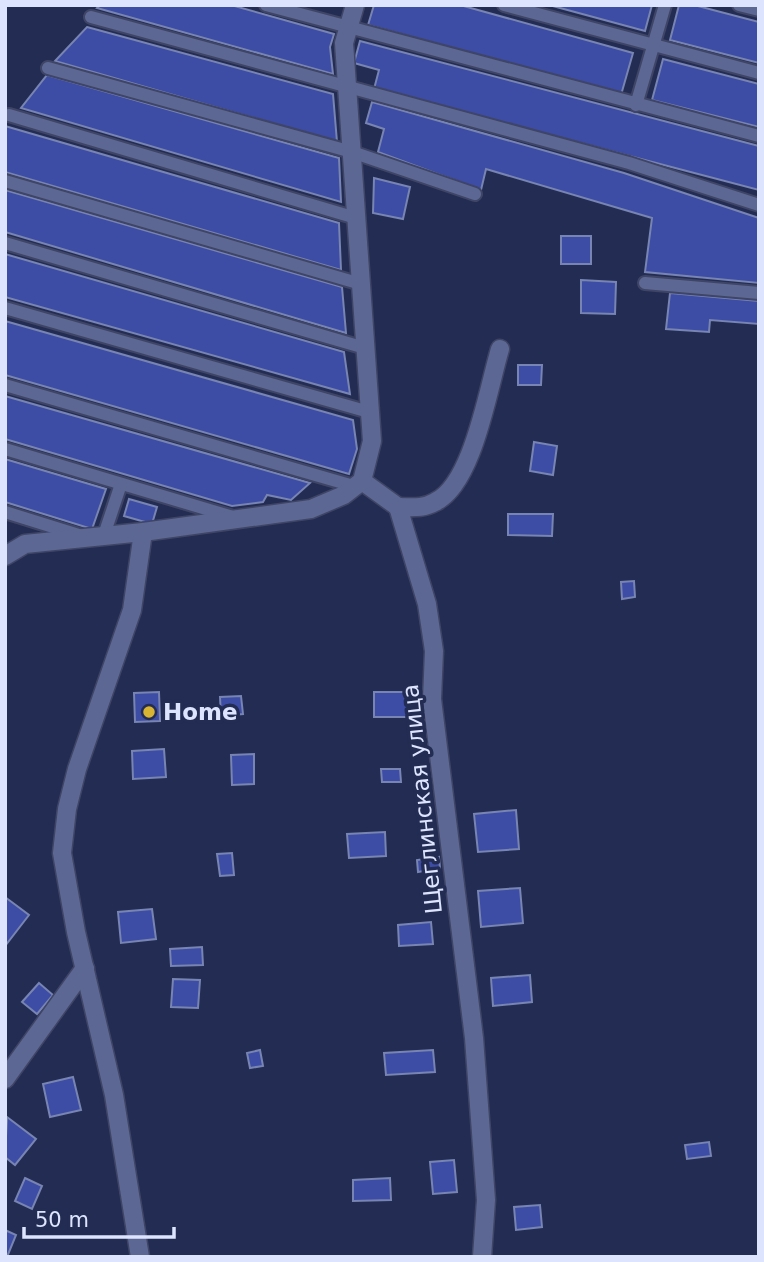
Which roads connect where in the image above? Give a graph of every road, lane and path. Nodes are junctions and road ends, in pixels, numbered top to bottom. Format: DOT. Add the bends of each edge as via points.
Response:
graph roads {
  1 [pos="266,5"];
  2 [pos="355,5"];
  3 [pos="504,5"];
  4 [pos="665,5"];
  5 [pos="739,5"];
  6 [pos="759,10"];
  7 [pos="91,17"];
  8 [pos="348,28"];
  9 [pos="653,46"];
  10 [pos="48,68"];
  11 [pos="759,74"];
  12 [pos="347,88"];
  13 [pos="636,104"];
  14 [pos="9,116"];
  15 [pos="759,136"];
  16 [pos="352,152"];
  17 [pos="5,181"];
  18 [pos="475,194"];
  19 [pos="759,205"];
  20 [pos="356,218"];
  21 [pos="5,243"];
  22 [pos="645,283"];
  23 [pos="360,284"];
  24 [pos="759,293"];
  25 [pos="5,308"];
  26 [pos="365,348"];
  27 [pos="500,349"];
  28 [pos="5,386"];
  29 [pos="369,412"];
  30 [pos="5,449"];
  31 [pos="121,484"];
  32 [pos="360,484"];
  33 [pos="398,507"];
  34 [pos="5,512"];
  35 [pos="237,518"];
  36 [pos="143,532"];
  37 [pos="104,535"];
  38 [pos="86,537"];
  39 [pos="5,556"];
  40 [pos="85,968"];
  41 [pos="5,1079"];
  42 [pos="140,1257"];
  43 [pos="482,1257"];
  1 -- 8 [label="lane"];
  2 -- 8 [label="street"];
  3 -- 9 [label="lane"];
  4 -- 9 [label="lane"];
  5 -- 6 [label="lane"];
  7 -- 12 [label="lane"];
  8 -- 12 [label="street" via="344,43"];
  8 -- 13 [label="lane"];
  9 -- 11 [label="lane"];
  9 -- 13 [label="lane"];
  10 -- 16 [label="lane"];
  12 -- 16 [label="street"];
  12 -- 19 [label="lane" via="629,163"];
  13 -- 15 [label="lane"];
  14 -- 20 [label="lane"];
  16 -- 18 [label="lane"];
  16 -- 20 [label="street"];
  17 -- 23 [label="lane"];
  20 -- 23 [label="street"];
  21 -- 26 [label="lane"];
  22 -- 24 [label="lane"];
  23 -- 26 [label="street"];
  25 -- 29 [label="lane"];
  26 -- 29 [label="street"];
  27 -- 33 [label="street" via="457,483 438,502 421,508"];
  28 -- 32 [label="lane"];
  29 -- 32 [label="street" via="370,451"];
  30 -- 31 [label="lane"];
  31 -- 35 [label="lane"];
  31 -- 37 [label="lane"];
  32 -- 33 [label="street"];
  32 -- 35 [label="street" via="311,509"];
  33 -- 43 [label="street, Щеглинская улица" via="427,604 434,651 432,699 474,1038 486,1200"];
  34 -- 38 [label="lane"];
  35 -- 36 [label="street"];
  36 -- 37 [label="street"];
  36 -- 40 [label="street" via="132,610 66,809 62,853"];
  37 -- 38 [label="street"];
  38 -- 39 [label="street" via="25,544"];
  40 -- 41 [label="street"];
  40 -- 42 [label="street" via="114,1094"];
}
